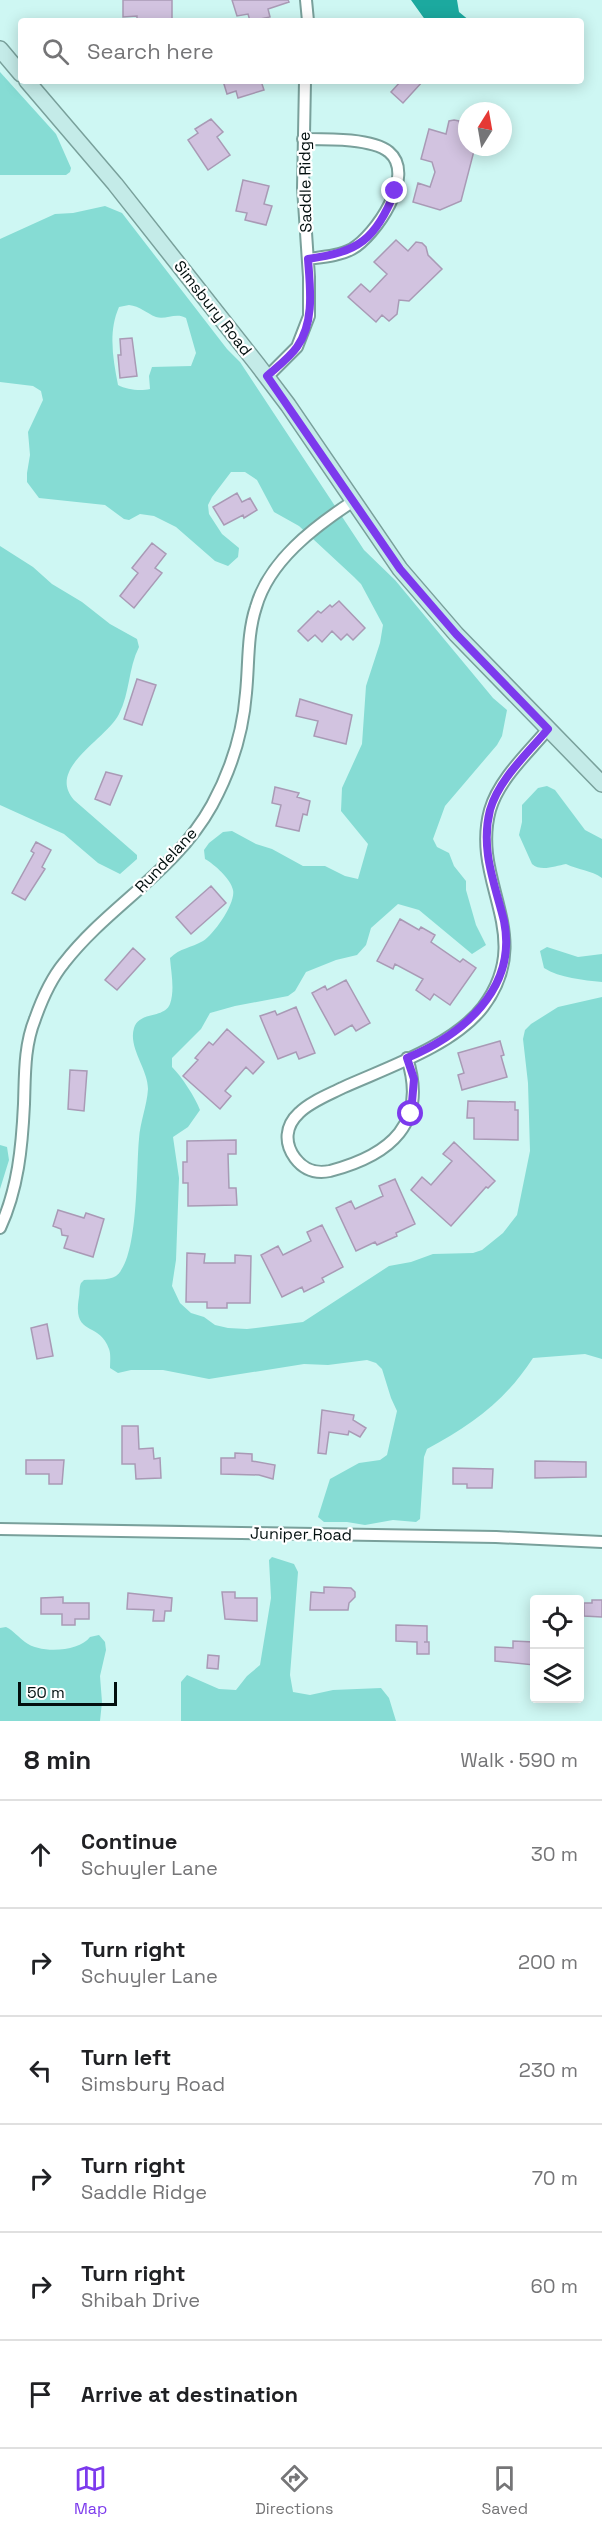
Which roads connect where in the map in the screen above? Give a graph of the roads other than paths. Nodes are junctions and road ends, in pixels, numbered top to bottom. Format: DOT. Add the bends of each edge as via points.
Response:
graph roads {
  1 [pos="306,0"];
  2 [pos="308,18"];
  3 [pos="0,50"];
  4 [pos="18,71"];
  5 [pos="30,84"];
  6 [pos="305,84"];
  7 [pos="303,139"];
  8 [pos="308,259"];
  9 [pos="267,376"];
  10 [pos="352,502"];
  11 [pos="548,729"];
  12 [pos="602,784"];
  13 [pos="407,1058"];
  14 [pos="0,1228"];
  15 [pos="0,1529"];
  16 [pos="602,1542"];
  1 -- 2 [label="street"];
  3 -- 4 [label="main road"];
  5 -- 9 [label="main road, Simsbury Road"];
  6 -- 7 [label="street, Saddle Ridge"];
  7 -- 8 [label="street, Saddle Ridge"];
  7 -- 8 [label="street" via="341,140 382,148 394,158 398,174 391,202 362,242 343,253"];
  8 -- 9 [label="street, Saddle Ridge" via="310,307 303,336"];
  9 -- 10 [label="main road, Simsbury Road"];
  10 -- 11 [label="main road, Simsbury Road" via="400,569 456,634"];
  10 -- 14 [label="street, Rundelane" via="304,537 263,589 251,627 237,747 213,804 172,859 83,941 47,989 27,1047 20,1160"];
  11 -- 12 [label="main road, Simsbury Road"];
  11 -- 13 [label="street" via="505,781 490,810 487,852 506,933 497,980 472,1019"];
  13 -- 13 [label="street" via="300,1112 290,1125 287,1139 302,1167 316,1172 342,1167 375,1152 400,1132 411,1114 414,1096 414,1079"];
  15 -- 16 [label="street, Juniper Road"];
}
